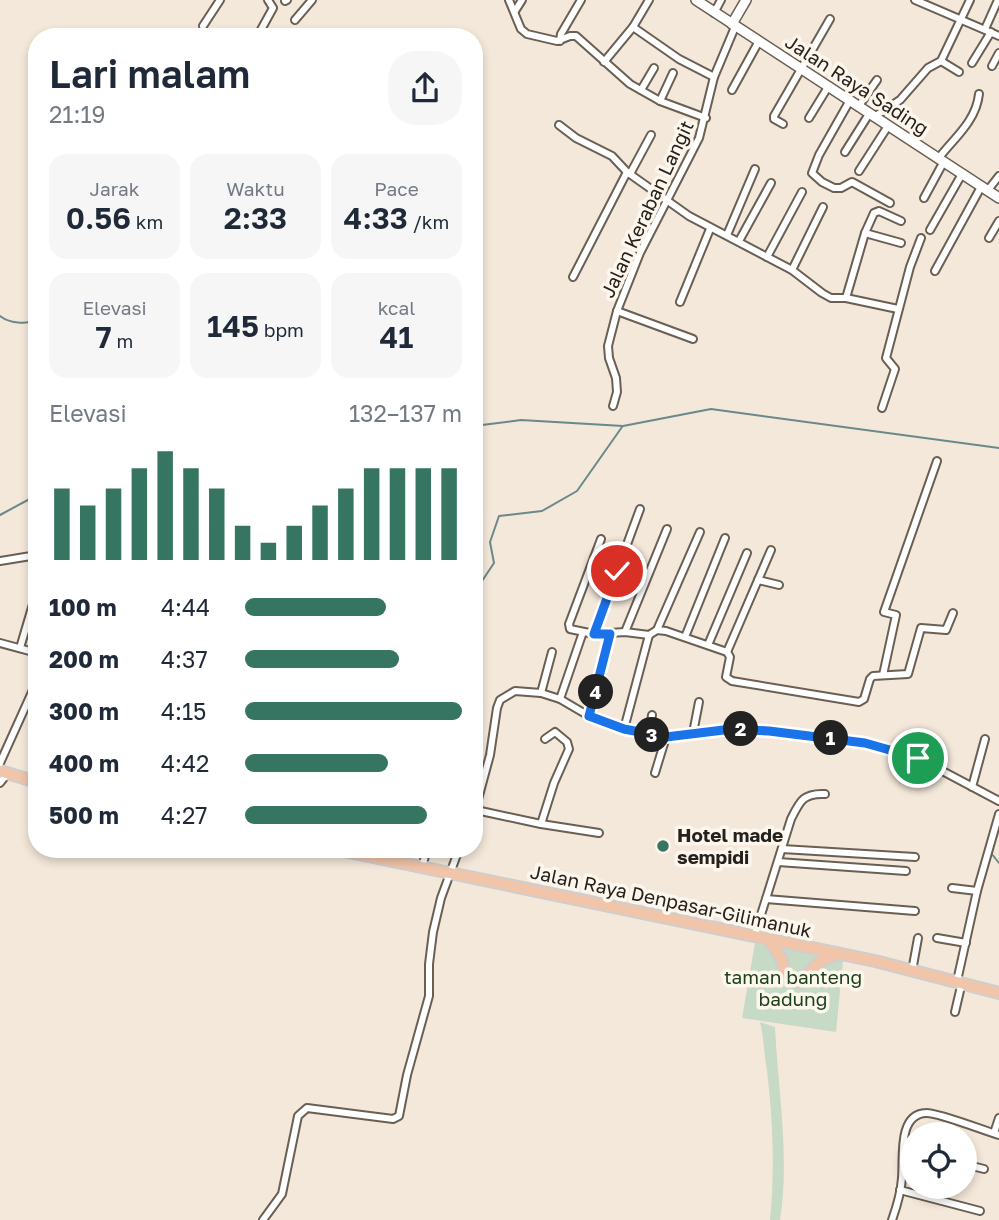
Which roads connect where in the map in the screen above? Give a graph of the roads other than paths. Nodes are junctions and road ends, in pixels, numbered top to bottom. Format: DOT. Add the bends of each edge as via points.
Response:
graph roads {
  1 [pos="220,0"];
  2 [pos="268,0"];
  3 [pos="312,0"];
  4 [pos="509,0"];
  5 [pos="522,0"];
  6 [pos="581,0"];
  7 [pos="696,0"];
  8 [pos="721,0"];
  9 [pos="746,0"];
  10 [pos="915,0"];
  11 [pos="970,0"];
  12 [pos="998,0"];
  13 [pos="645,1"];
  14 [pos="515,11"];
  15 [pos="714,13"];
  16 [pos="830,19"];
  17 [pos="962,19"];
  18 [pos="295,20"];
  19 [pos="734,25"];
  20 [pos="203,26"];
  21 [pos="632,27"];
  22 [pos="262,28"];
  23 [pos="988,31"];
  24 [pos="999,36"];
  25 [pos="560,41"];
  26 [pos="759,41"];
  27 [pos="999,54"];
  28 [pos="941,61"];
  29 [pos="604,62"];
  30 [pos="972,63"];
  31 [pos="992,66"];
  32 [pos="654,68"];
  33 [pos="801,68"];
  34 [pos="959,72"];
  35 [pos="673,73"];
  36 [pos="714,77"];
  37 [pos="877,80"];
  38 [pos="828,87"];
  39 [pos="641,90"];
  40 [pos="732,90"];
  41 [pos="979,94"];
  42 [pos="660,101"];
  43 [pos="853,104"];
  44 [pos="872,115"];
  45 [pos="809,118"];
  46 [pos="705,122"];
  47 [pos="783,124"];
  48 [pos="559,125"];
  49 [pos="888,126"];
  50 [pos="651,135"];
  51 [pos="845,152"];
  52 [pos="941,161"];
  53 [pos="755,169"];
  54 [pos="859,171"];
  55 [pos="628,173"];
  56 [pos="962,174"];
  57 [pos="999,176"];
  58 [pos="771,183"];
  59 [pos="985,188"];
  60 [pos="803,192"];
  61 [pos="924,198"];
  62 [pos="999,198"];
  63 [pos="666,201"];
  64 [pos="890,204"];
  65 [pos="823,207"];
  66 [pos="901,220"];
  67 [pos="999,221"];
  68 [pos="710,229"];
  69 [pos="930,230"];
  70 [pos="865,233"];
  71 [pos="727,235"];
  72 [pos="921,238"];
  73 [pos="989,238"];
  74 [pos="740,241"];
  75 [pos="901,243"];
  76 [pos="767,257"];
  77 [pos="792,270"];
  78 [pos="935,271"];
  79 [pos="573,277"];
  80 [pos="846,298"];
  81 [pos="680,302"];
  82 [pos="898,309"];
  83 [pos="617,311"];
  84 [pos="692,339"];
  85 [pos="613,406"];
  86 [pos="882,408"];
  87 [pos="937,461"];
  88 [pos="640,509"];
  89 [pos="667,529"];
  90 [pos="699,532"];
  91 [pos="725,538"];
  92 [pos="601,539"];
  93 [pos="771,551"];
  94 [pos="747,553"];
  95 [pos="28,556"];
  96 [pos="0,561"];
  97 [pos="758,580"];
  98 [pos="779,584"];
  99 [pos="953,613"];
  100 [pos="28,621"];
  101 [pos="657,630"];
  102 [pos="583,632"];
  103 [pos="625,632"];
  104 [pos="594,634"];
  105 [pos="610,634"];
  106 [pos="649,635"];
  107 [pos="684,637"];
  108 [pos="0,643"];
  109 [pos="708,645"];
  110 [pos="20,648"];
  111 [pos="28,650"];
  112 [pos="552,652"];
  113 [pos="729,654"];
  114 [pos="883,675"];
  115 [pos="541,693"];
  116 [pos="560,699"];
  117 [pos="28,701"];
  118 [pos="699,702"];
  119 [pos="652,715"];
  120 [pos="589,716"];
  121 [pos="624,729"];
  122 [pos="693,733"];
  123 [pos="649,734"];
  124 [pos="666,737"];
  125 [pos="545,739"];
  126 [pos="985,739"];
  127 [pos="0,763"];
  128 [pos="4,772"];
  129 [pos="654,773"];
  130 [pos="28,779"];
  131 [pos="483,782"];
  132 [pos="0,783"];
  133 [pos="972,787"];
  134 [pos="825,794"];
  135 [pos="999,801"];
  136 [pos="483,813"];
  137 [pos="999,814"];
  138 [pos="541,824"];
  139 [pos="599,833"];
  140 [pos="782,849"];
  141 [pos="915,857"];
  142 [pos="378,858"];
  143 [pos="424,858"];
  144 [pos="456,858"];
  145 [pos="778,862"];
  146 [pos="421,867"];
  147 [pos="906,871"];
  148 [pos="450,873"];
  149 [pos="952,888"];
  150 [pos="977,891"];
  151 [pos="766,899"];
  152 [pos="915,911"];
  153 [pos="754,937"];
  154 [pos="918,938"];
  155 [pos="937,939"];
  156 [pos="769,940"];
  157 [pos="966,943"];
  158 [pos="840,954"];
  159 [pos="912,971"];
  160 [pos="786,980"];
  161 [pos="959,982"];
  162 [pos="799,983"];
  163 [pos="999,993"];
  164 [pos="955,1012"];
  165 [pos="999,1118"];
  166 [pos="910,1122"];
  167 [pos="956,1122"];
  168 [pos="977,1128"];
  169 [pos="997,1134"];
  170 [pos="977,1167"];
  171 [pos="984,1169"];
  172 [pos="900,1191"];
  173 [pos="934,1199"];
  174 [pos="980,1210"];
  175 [pos="263,1220"];
  176 [pos="892,1220"];
  1 -- 20 [label="street"];
  2 -- 22 [label="street" via="273,8"];
  3 -- 18 [label="street"];
  4 -- 14 [label="street"];
  5 -- 14 [label="street"];
  6 -- 25 [label="street"];
  7 -- 15 [label="street, Jalan Raya Sading"];
  8 -- 15 [label="street"];
  9 -- 19 [label="street"];
  10 -- 17 [label="street"];
  11 -- 17 [label="street"];
  12 -- 23 [label="street"];
  13 -- 21 [label="street"];
  14 -- 25 [label="street" via="521,30"];
  15 -- 19 [label="street, Jalan Raya Sading"];
  16 -- 33 [label="street"];
  17 -- 23 [label="street"];
  17 -- 28 [label="street"];
  19 -- 26 [label="street, Jalan Raya Sading"];
  19 -- 36 [label="street, Jalan Keraban Langit"];
  21 -- 29 [label="street"];
  21 -- 36 [label="street"];
  23 -- 24 [label="street"];
  23 -- 30 [label="street"];
  25 -- 29 [label="street" via="576,36"];
  26 -- 33 [label="street, Jalan Raya Sading"];
  26 -- 40 [label="street"];
  27 -- 31 [label="street"];
  28 -- 34 [label="street"];
  28 -- 44 [label="street" via="928,68 900,100"];
  29 -- 39 [label="street"];
  32 -- 39 [label="street"];
  33 -- 38 [label="street, Jalan Raya Sading"];
  33 -- 47 [label="street" via="774,116"];
  35 -- 42 [label="street"];
  36 -- 46 [label="street, Jalan Keraban Langit"];
  37 -- 43 [label="street"];
  38 -- 43 [label="street, Jalan Raya Sading"];
  38 -- 45 [label="street"];
  39 -- 42 [label="street"];
  41 -- 52 [label="street" via="975,110"];
  42 -- 46 [label="street"];
  43 -- 44 [label="street, Jalan Raya Sading"];
  43 -- 64 [label="street" via="812,173 837,188 852,183"];
  44 -- 49 [label="street, Jalan Raya Sading"];
  44 -- 51 [label="street"];
  46 -- 63 [label="street, Jalan Keraban Langit"];
  48 -- 55 [label="street" via="612,156"];
  49 -- 52 [label="street, Jalan Raya Sading"];
  49 -- 54 [label="street"];
  50 -- 55 [label="street"];
  52 -- 56 [label="street, Jalan Raya Sading"];
  52 -- 61 [label="street"];
  53 -- 71 [label="street"];
  55 -- 63 [label="street"];
  55 -- 79 [label="street"];
  56 -- 59 [label="street, Jalan Raya Sading"];
  56 -- 69 [label="street"];
  57 -- 59 [label="street"];
  58 -- 74 [label="street"];
  59 -- 62 [label="street, Jalan Raya Sading"];
  59 -- 78 [label="street"];
  60 -- 76 [label="street"];
  63 -- 68 [label="street"];
  63 -- 83 [label="street, Jalan Keraban Langit"];
  65 -- 77 [label="street"];
  66 -- 70 [label="street" via="876,211"];
  67 -- 73 [label="street"];
  68 -- 71 [label="street"];
  68 -- 81 [label="street"];
  70 -- 75 [label="street"];
  70 -- 80 [label="street"];
  71 -- 74 [label="street"];
  72 -- 82 [label="street"];
  74 -- 76 [label="street"];
  76 -- 77 [label="street"];
  77 -- 80 [label="street" via="831,298"];
  80 -- 82 [label="street"];
  82 -- 86 [label="street" via="886,360 895,369"];
  83 -- 84 [label="street"];
  83 -- 85 [label="street, Jalan Keraban Langit" via="608,346 616,378"];
  87 -- 114 [label="street" via="884,612 896,615"];
  88 -- 104 [label="street"];
  89 -- 103 [label="street"];
  90 -- 101 [label="street"];
  91 -- 107 [label="street"];
  92 -- 102 [label="street" via="569,624 570,629"];
  93 -- 97 [label="street"];
  94 -- 109 [label="street"];
  95 -- 96 [label="street"];
  97 -- 98 [label="street"];
  97 -- 113 [label="street"];
  99 -- 114 [label="street" via="946,630 921,628 908,674"];
  100 -- 110 [label="street"];
  101 -- 106 [label="street"];
  101 -- 107 [label="street"];
  102 -- 104 [label="street"];
  102 -- 116 [label="street"];
  103 -- 105 [label="street"];
  103 -- 106 [label="street"];
  104 -- 105 [label="street"];
  105 -- 120 [label="street"];
  106 -- 121 [label="street"];
  107 -- 109 [label="street"];
  108 -- 110 [label="street"];
  109 -- 113 [label="street"];
  110 -- 111 [label="street"];
  112 -- 115 [label="street"];
  113 -- 114 [label="street" via="726,677 732,681 859,702 870,679"];
  115 -- 116 [label="street"];
  115 -- 131 [label="street" via="515,691 500,700"];
  116 -- 120 [label="street"];
  117 -- 127 [label="street"];
  118 -- 122 [label="street"];
  119 -- 123 [label="street"];
  120 -- 121 [label="street"];
  121 -- 123 [label="street"];
  122 -- 124 [label="street"];
  122 -- 133 [label="street" via="769,731 865,743 918,758"];
  123 -- 124 [label="street"];
  124 -- 129 [label="street"];
  125 -- 138 [label="street" via="555,732 569,746"];
  126 -- 133 [label="street"];
  128 -- 130 [label="highway"];
  128 -- 132 [label="street"];
  133 -- 135 [label="street"];
  134 -- 140 [label="street" via="813,793 799,803"];
  136 -- 138 [label="street"];
  137 -- 150 [label="street"];
  138 -- 139 [label="street"];
  140 -- 141 [label="street"];
  140 -- 145 [label="street"];
  142 -- 146 [label="highway, Jalan Raya Denpasar-Gilimanuk"];
  143 -- 146 [label="street"];
  144 -- 148 [label="street"];
  145 -- 147 [label="street"];
  145 -- 151 [label="street"];
  146 -- 148 [label="highway, Jalan Raya Denpasar-Gilimanuk"];
  148 -- 153 [label="highway, Jalan Raya Denpasar-Gilimanuk"];
  148 -- 175 [label="street" via="433,932 429,996 399,1116 302,1111 282,1194"];
  149 -- 150 [label="street"];
  150 -- 157 [label="street"];
  151 -- 152 [label="street"];
  151 -- 153 [label="street"];
  153 -- 156 [label="highway, Jalan Raya Denpasar-Gilimanuk"];
  154 -- 159 [label="street"];
  155 -- 157 [label="street"];
  156 -- 158 [label="highway, Jalan Raya Denpasar-Gilimanuk"];
  156 -- 160 [label="highway" via="781,958"];
  157 -- 161 [label="street"];
  158 -- 159 [label="highway, Jalan Raya Denpasar-Gilimanuk"];
  158 -- 162 [label="highway" via="822,960"];
  159 -- 161 [label="highway, Jalan Raya Denpasar-Gilimanuk"];
  161 -- 163 [label="highway, Jalan Raya Denpasar-Gilimanuk"];
  161 -- 164 [label="street"];
  165 -- 169 [label="street"];
  166 -- 167 [label="street" via="926,1113"];
  168 -- 169 [label="street"];
  170 -- 171 [label="street"];
  172 -- 176 [label="street"];
  173 -- 174 [label="street"];
}
